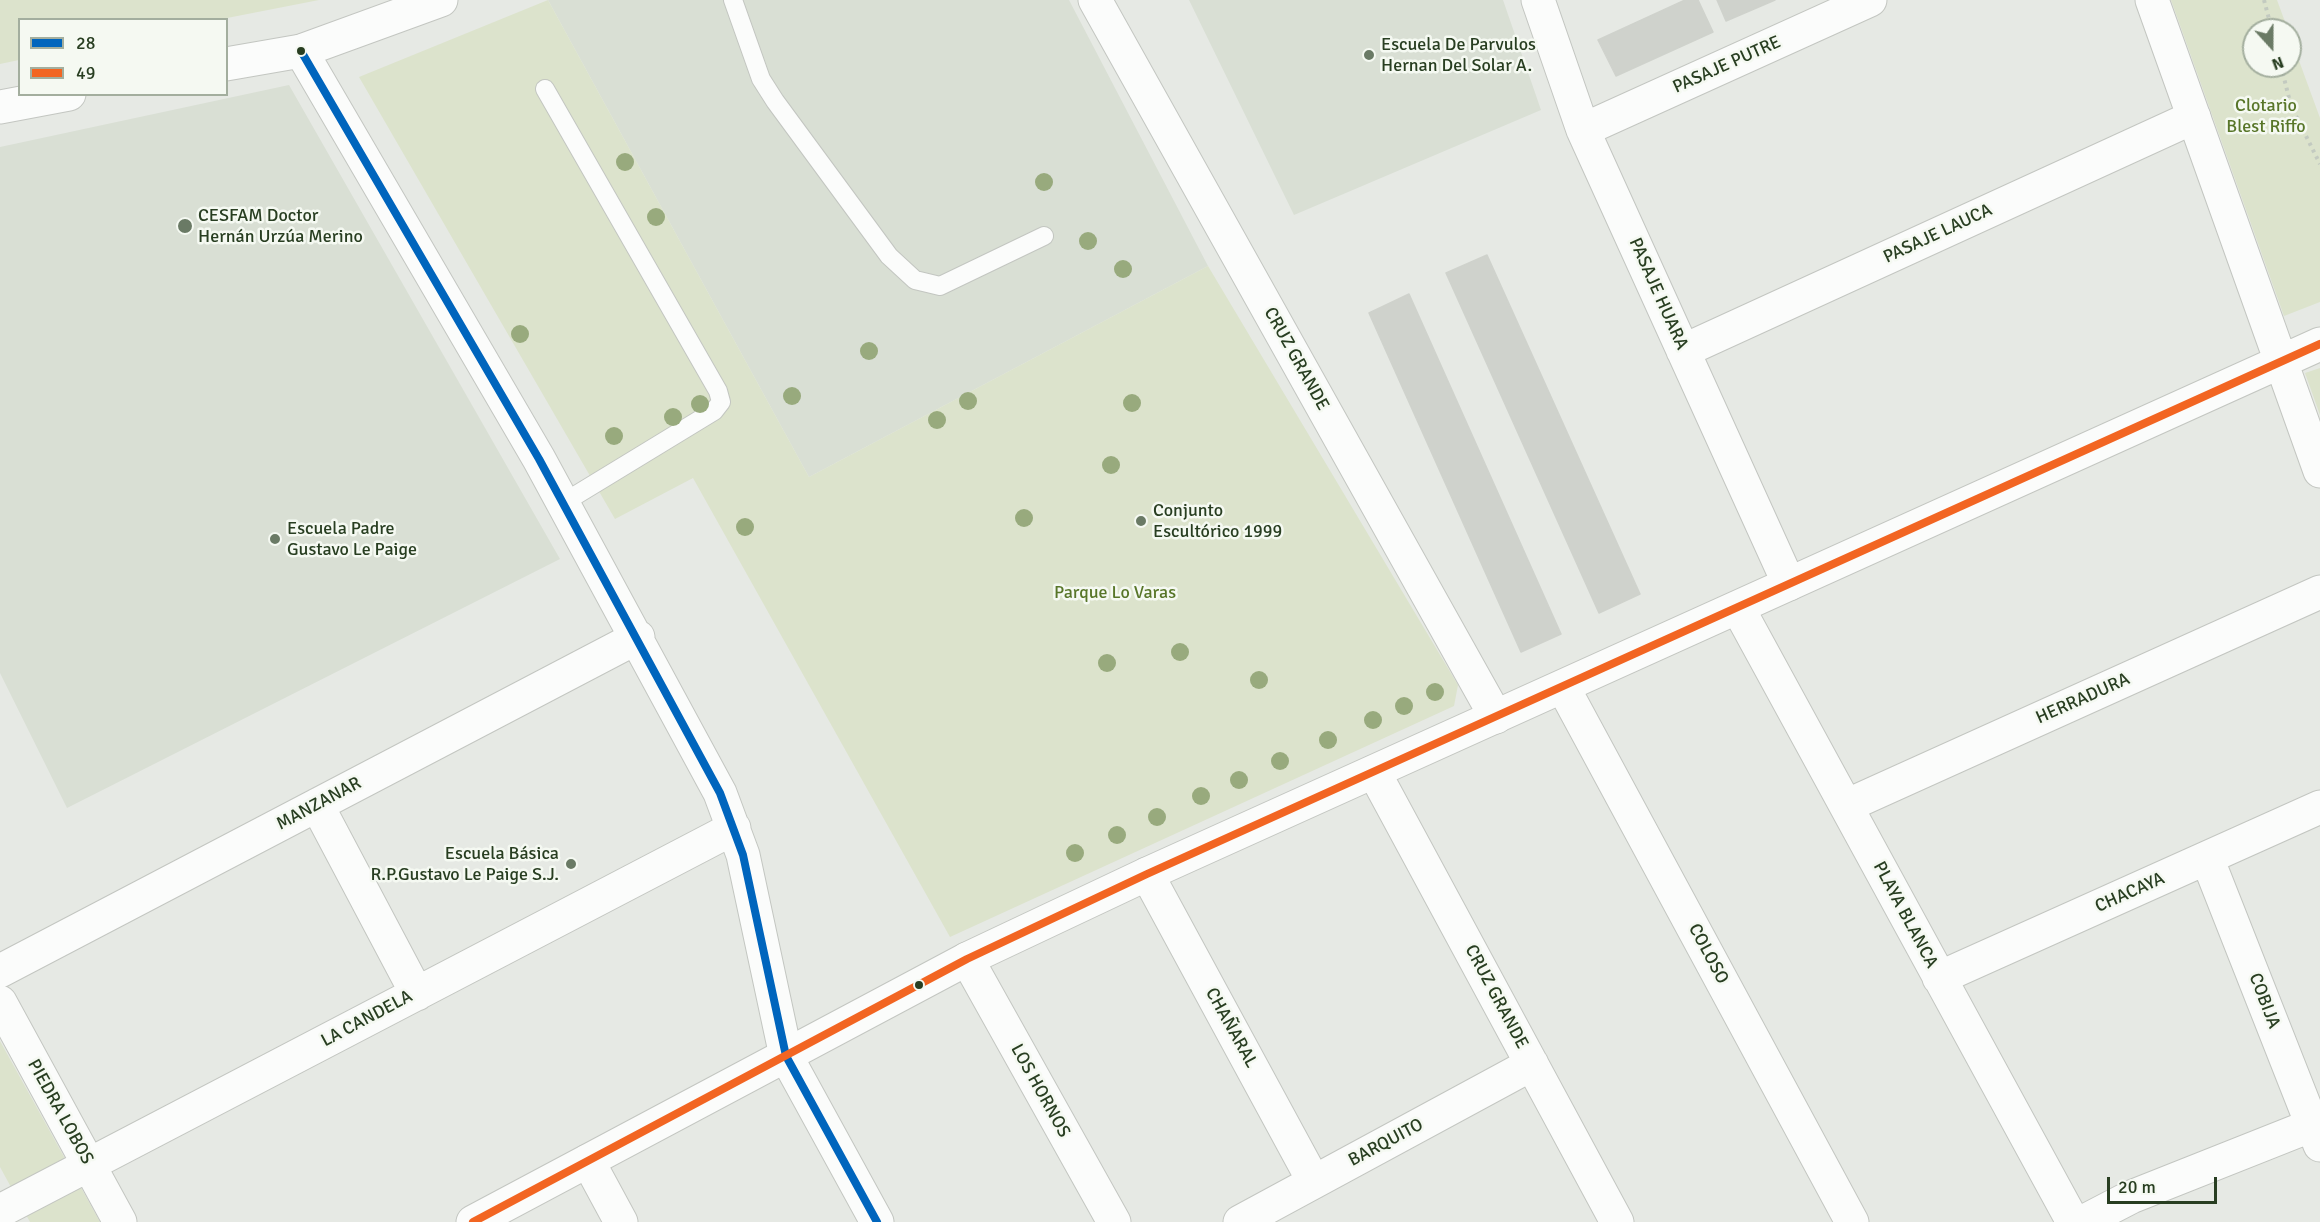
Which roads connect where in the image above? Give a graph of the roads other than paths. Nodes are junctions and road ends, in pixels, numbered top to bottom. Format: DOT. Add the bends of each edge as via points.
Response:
graph roads {
  1 [pos="441,0"];
  2 [pos="733,0"];
  3 [pos="1095,0"];
  4 [pos="1538,0"];
  5 [pos="1870,0"];
  6 [pos="2152,0"];
  7 [pos="301,51"];
  8 [pos="228,64"];
  9 [pos="545,89"];
  10 [pos="58,96"];
  11 [pos="0,107"];
  12 [pos="2193,117"];
  13 [pos="1583,130"];
  14 [pos="1044,236"];
  15 [pos="2320,344"];
  16 [pos="1683,351"];
  17 [pos="2281,363"];
  18 [pos="2320,471"];
  19 [pos="563,503"];
  20 [pos="1789,584"];
  21 [pos="2320,592"];
  22 [pos="1738,608"];
  23 [pos="638,637"];
  24 [pos="1563,687"];
  25 [pos="1496,717"];
  26 [pos="1374,772"];
  27 [pos="317,805"];
  28 [pos="1846,806"];
  29 [pos="2320,807"];
  30 [pos="734,828"];
  31 [pos="2208,858"];
  32 [pos="1147,874"];
  33 [pos="967,959"];
  34 [pos="0,971"];
  35 [pos="1939,978"];
  36 [pos="417,994"];
  37 [pos="0,1002"];
  38 [pos="786,1056"];
  39 [pos="1532,1064"];
  40 [pos="2317,1130"];
  41 [pos="588,1161"];
  42 [pos="89,1164"];
  43 [pos="1314,1182"];
  44 [pos="0,1211"];
  45 [pos="120,1222"];
  46 [pos="473,1222"];
  47 [pos="621,1222"];
  48 [pos="877,1222"];
  49 [pos="1114,1222"];
  50 [pos="1239,1222"];
  51 [pos="1617,1222"];
  52 [pos="1852,1222"];
  53 [pos="2073,1222"];
  54 [pos="2083,1222"];
  1 -- 7 [label="street"];
  2 -- 14 [label="lane" via="761,79 775,101 889,256 915,280 940,286"];
  3 -- 25 [label="street, CRUZ GRANDE"];
  4 -- 13 [label="street, PASAJE HUARA"];
  5 -- 13 [label="street, PASAJE PUTRE"];
  6 -- 12 [label="street"];
  7 -- 8 [label="street"];
  7 -- 19 [label="street"];
  9 -- 19 [label="lane" via="721,402 714,411"];
  10 -- 11 [label="street"];
  12 -- 16 [label="street, PASAJE LAUCA"];
  12 -- 17 [label="street"];
  13 -- 16 [label="street, PASAJE HUARA"];
  15 -- 17 [label="street"];
  16 -- 20 [label="street, PASAJE HUARA"];
  17 -- 18 [label="street"];
  17 -- 20 [label="street"];
  19 -- 23 [label="street"];
  20 -- 22 [label="street"];
  21 -- 28 [label="street, HERRADURA"];
  22 -- 24 [label="street"];
  22 -- 28 [label="street, PLAYA BLANCA"];
  23 -- 27 [label="street, MANZANAR"];
  23 -- 30 [label="street" via="697,747"];
  24 -- 25 [label="street"];
  24 -- 52 [label="street, COLOSO"];
  25 -- 26 [label="street"];
  26 -- 32 [label="street"];
  26 -- 39 [label="street, CRUZ GRANDE"];
  27 -- 34 [label="street, MANZANAR"];
  27 -- 36 [label="street"];
  28 -- 35 [label="street, PLAYA BLANCA"];
  29 -- 31 [label="street, CHACAYA"];
  30 -- 36 [label="street, LA CANDELA"];
  30 -- 38 [label="street" via="750,884"];
  31 -- 35 [label="street, CHACAYA"];
  31 -- 40 [label="street, COBIJA"];
  32 -- 33 [label="street"];
  32 -- 43 [label="street, CHAÑARAL"];
  33 -- 38 [label="street"];
  33 -- 49 [label="street, LOS HORNOS"];
  35 -- 53 [label="street, PLAYA BLANCA"];
  36 -- 42 [label="street, LA CANDELA"];
  37 -- 42 [label="street, PIEDRA LOBOS"];
  38 -- 41 [label="street"];
  38 -- 48 [label="street"];
  39 -- 43 [label="street, BARQUITO"];
  39 -- 51 [label="street, CRUZ GRANDE"];
  40 -- 54 [label="street" via="2131,1197"];
  41 -- 46 [label="street"];
  41 -- 47 [label="street"];
  42 -- 44 [label="street, LA CANDELA"];
  42 -- 45 [label="street, PIEDRA LOBOS"];
  43 -- 50 [label="street, BARQUITO"];
}
